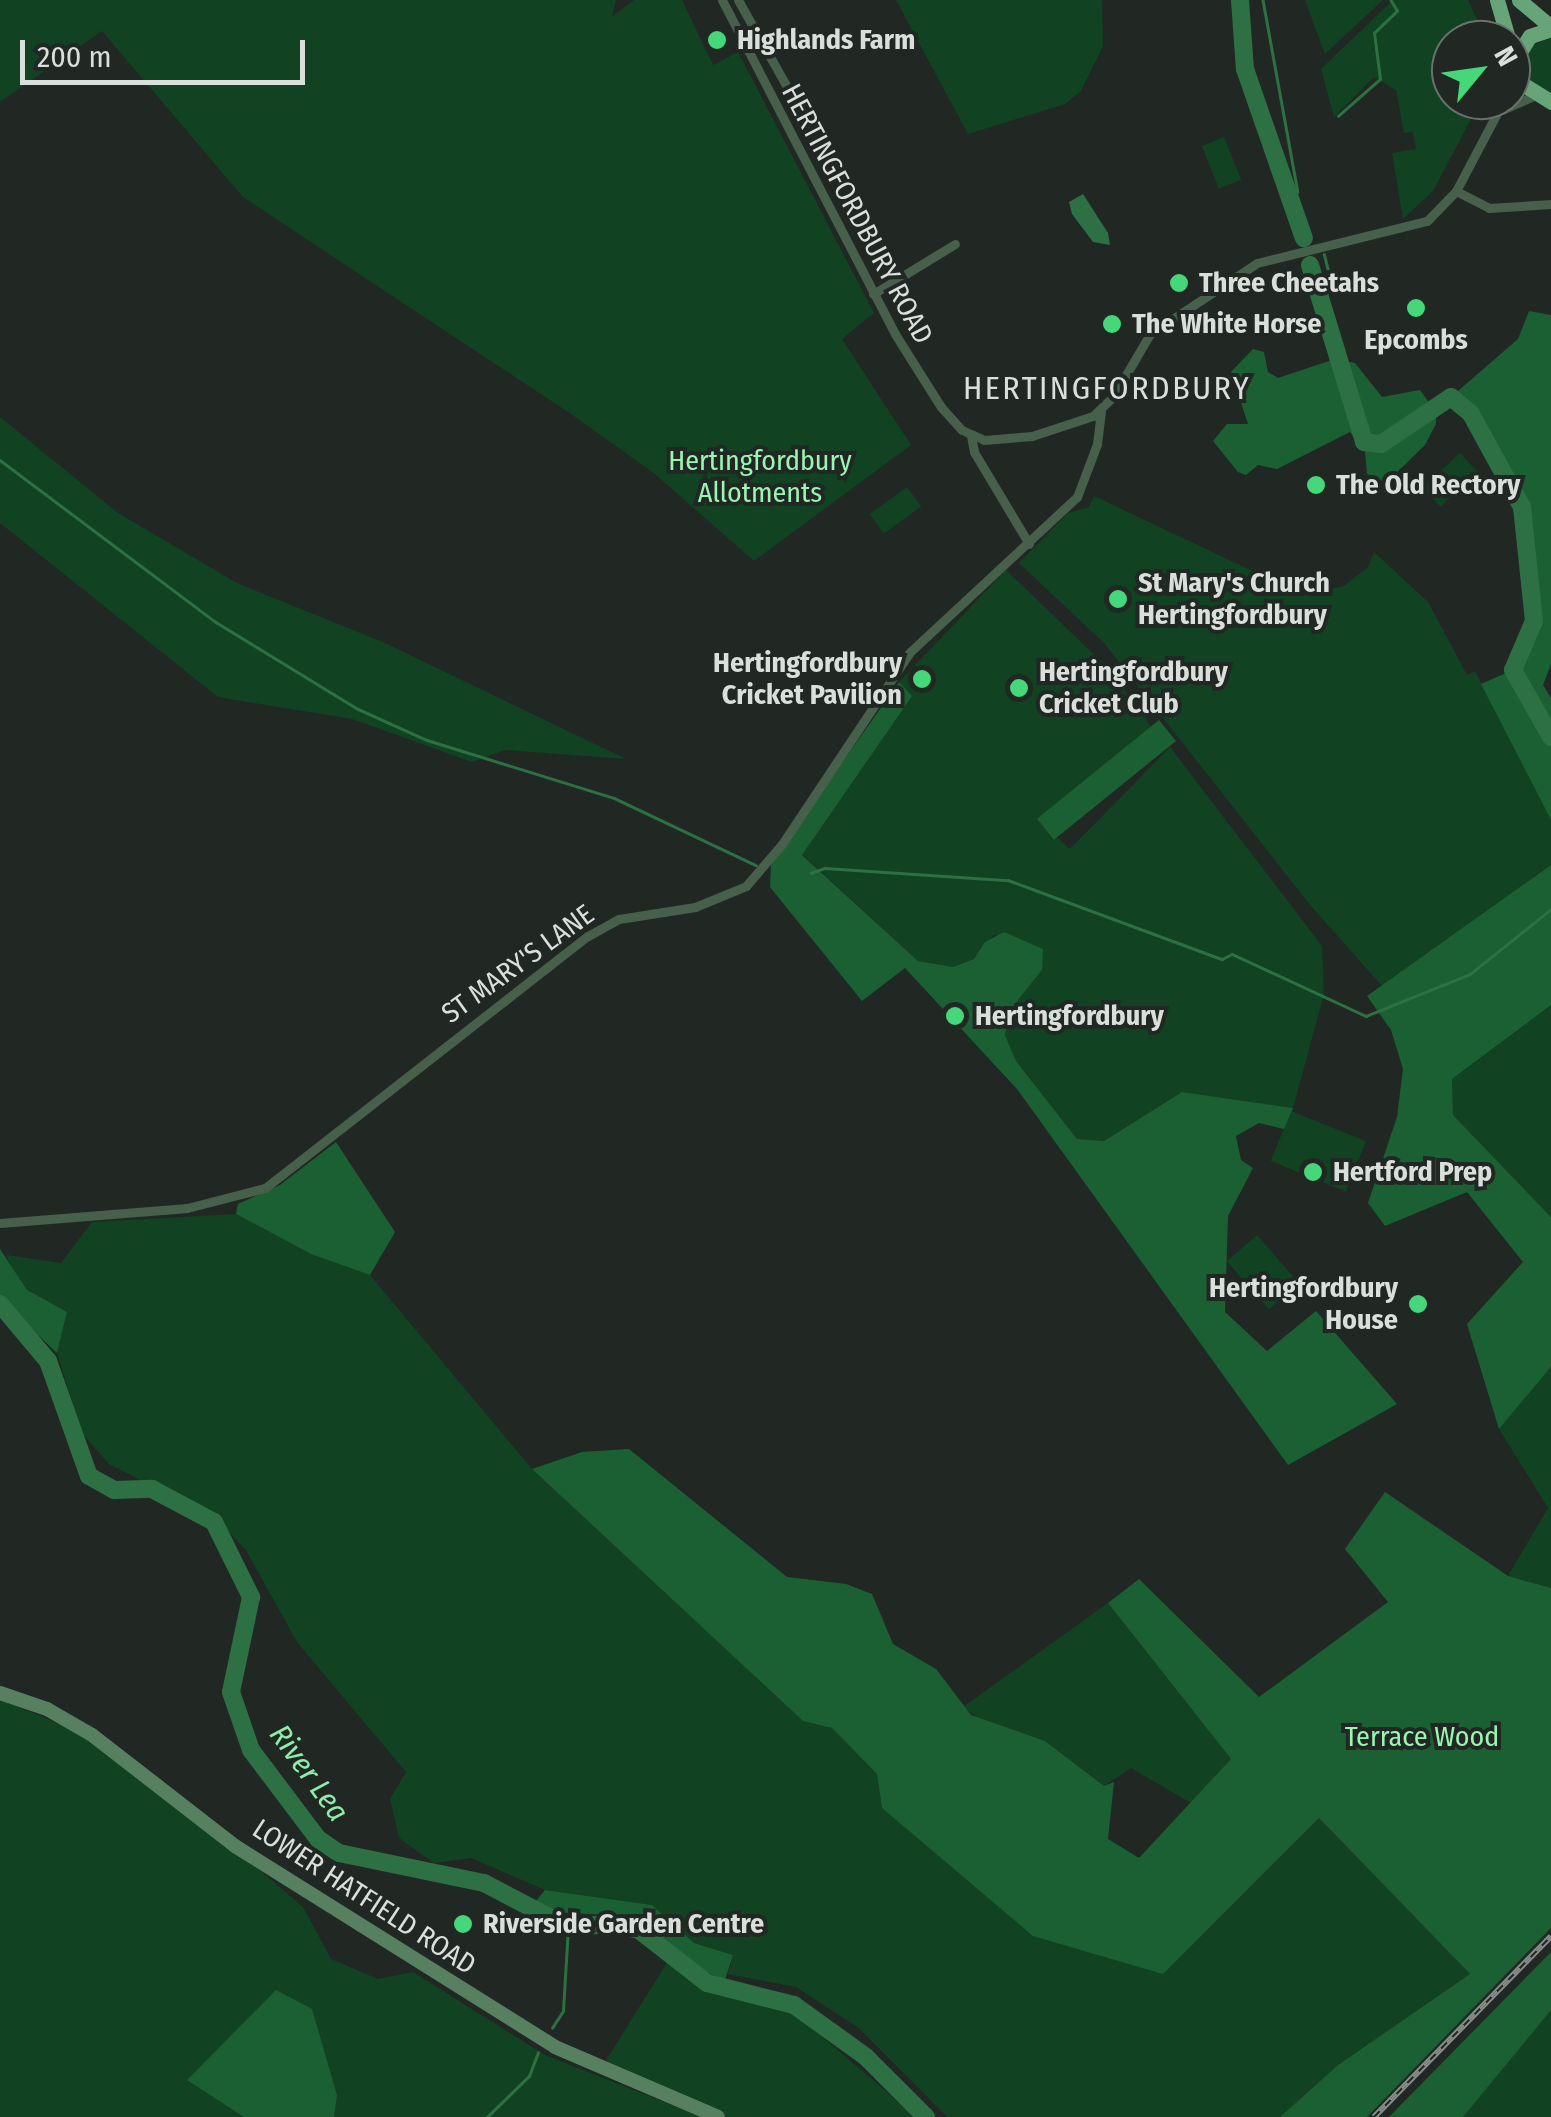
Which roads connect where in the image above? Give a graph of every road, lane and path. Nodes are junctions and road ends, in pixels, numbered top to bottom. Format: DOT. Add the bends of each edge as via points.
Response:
graph roads {
  1 [pos="722,0"];
  2 [pos="738,0"];
  3 [pos="1519,0"];
  4 [pos="1551,28"];
  5 [pos="1495,120"];
  6 [pos="830,163"];
  7 [pos="1456,190"];
  8 [pos="1551,204"];
  9 [pos="956,244"];
  10 [pos="873,294"];
  11 [pos="1100,410"];
  12 [pos="972,436"];
  13 [pos="1030,544"];
  14 [pos="0,1223"];
  15 [pos="0,1693"];
  16 [pos="718,2117"];
  1 -- 10 [label="street, HERTINGFORDBURY ROAD"];
  2 -- 6 [label="street"];
  3 -- 4 [label="highway"];
  5 -- 7 [label="street"];
  7 -- 8 [label="street" via="1489,208"];
  7 -- 11 [label="street" via="1417,226 1257,262 1150,334"];
  9 -- 10 [label="street"];
  10 -- 12 [label="street, HERTINGFORDBURY ROAD" via="929,390"];
  11 -- 12 [label="street" via="1032,436"];
  11 -- 13 [label="street, ST MARY'S LANE" via="1097,444 1076,498"];
  12 -- 13 [label="street, HERTINGFORDBURY ROAD" via="974,452"];
  13 -- 14 [label="street, ST MARY'S LANE" via="910,652 782,844 746,886 695,907 619,919 588,936 265,1188 187,1208"];
  15 -- 16 [label="main road, LOWER HATFIELD ROAD" via="48,1708 92,1735 235,1846 555,2047"];
}
